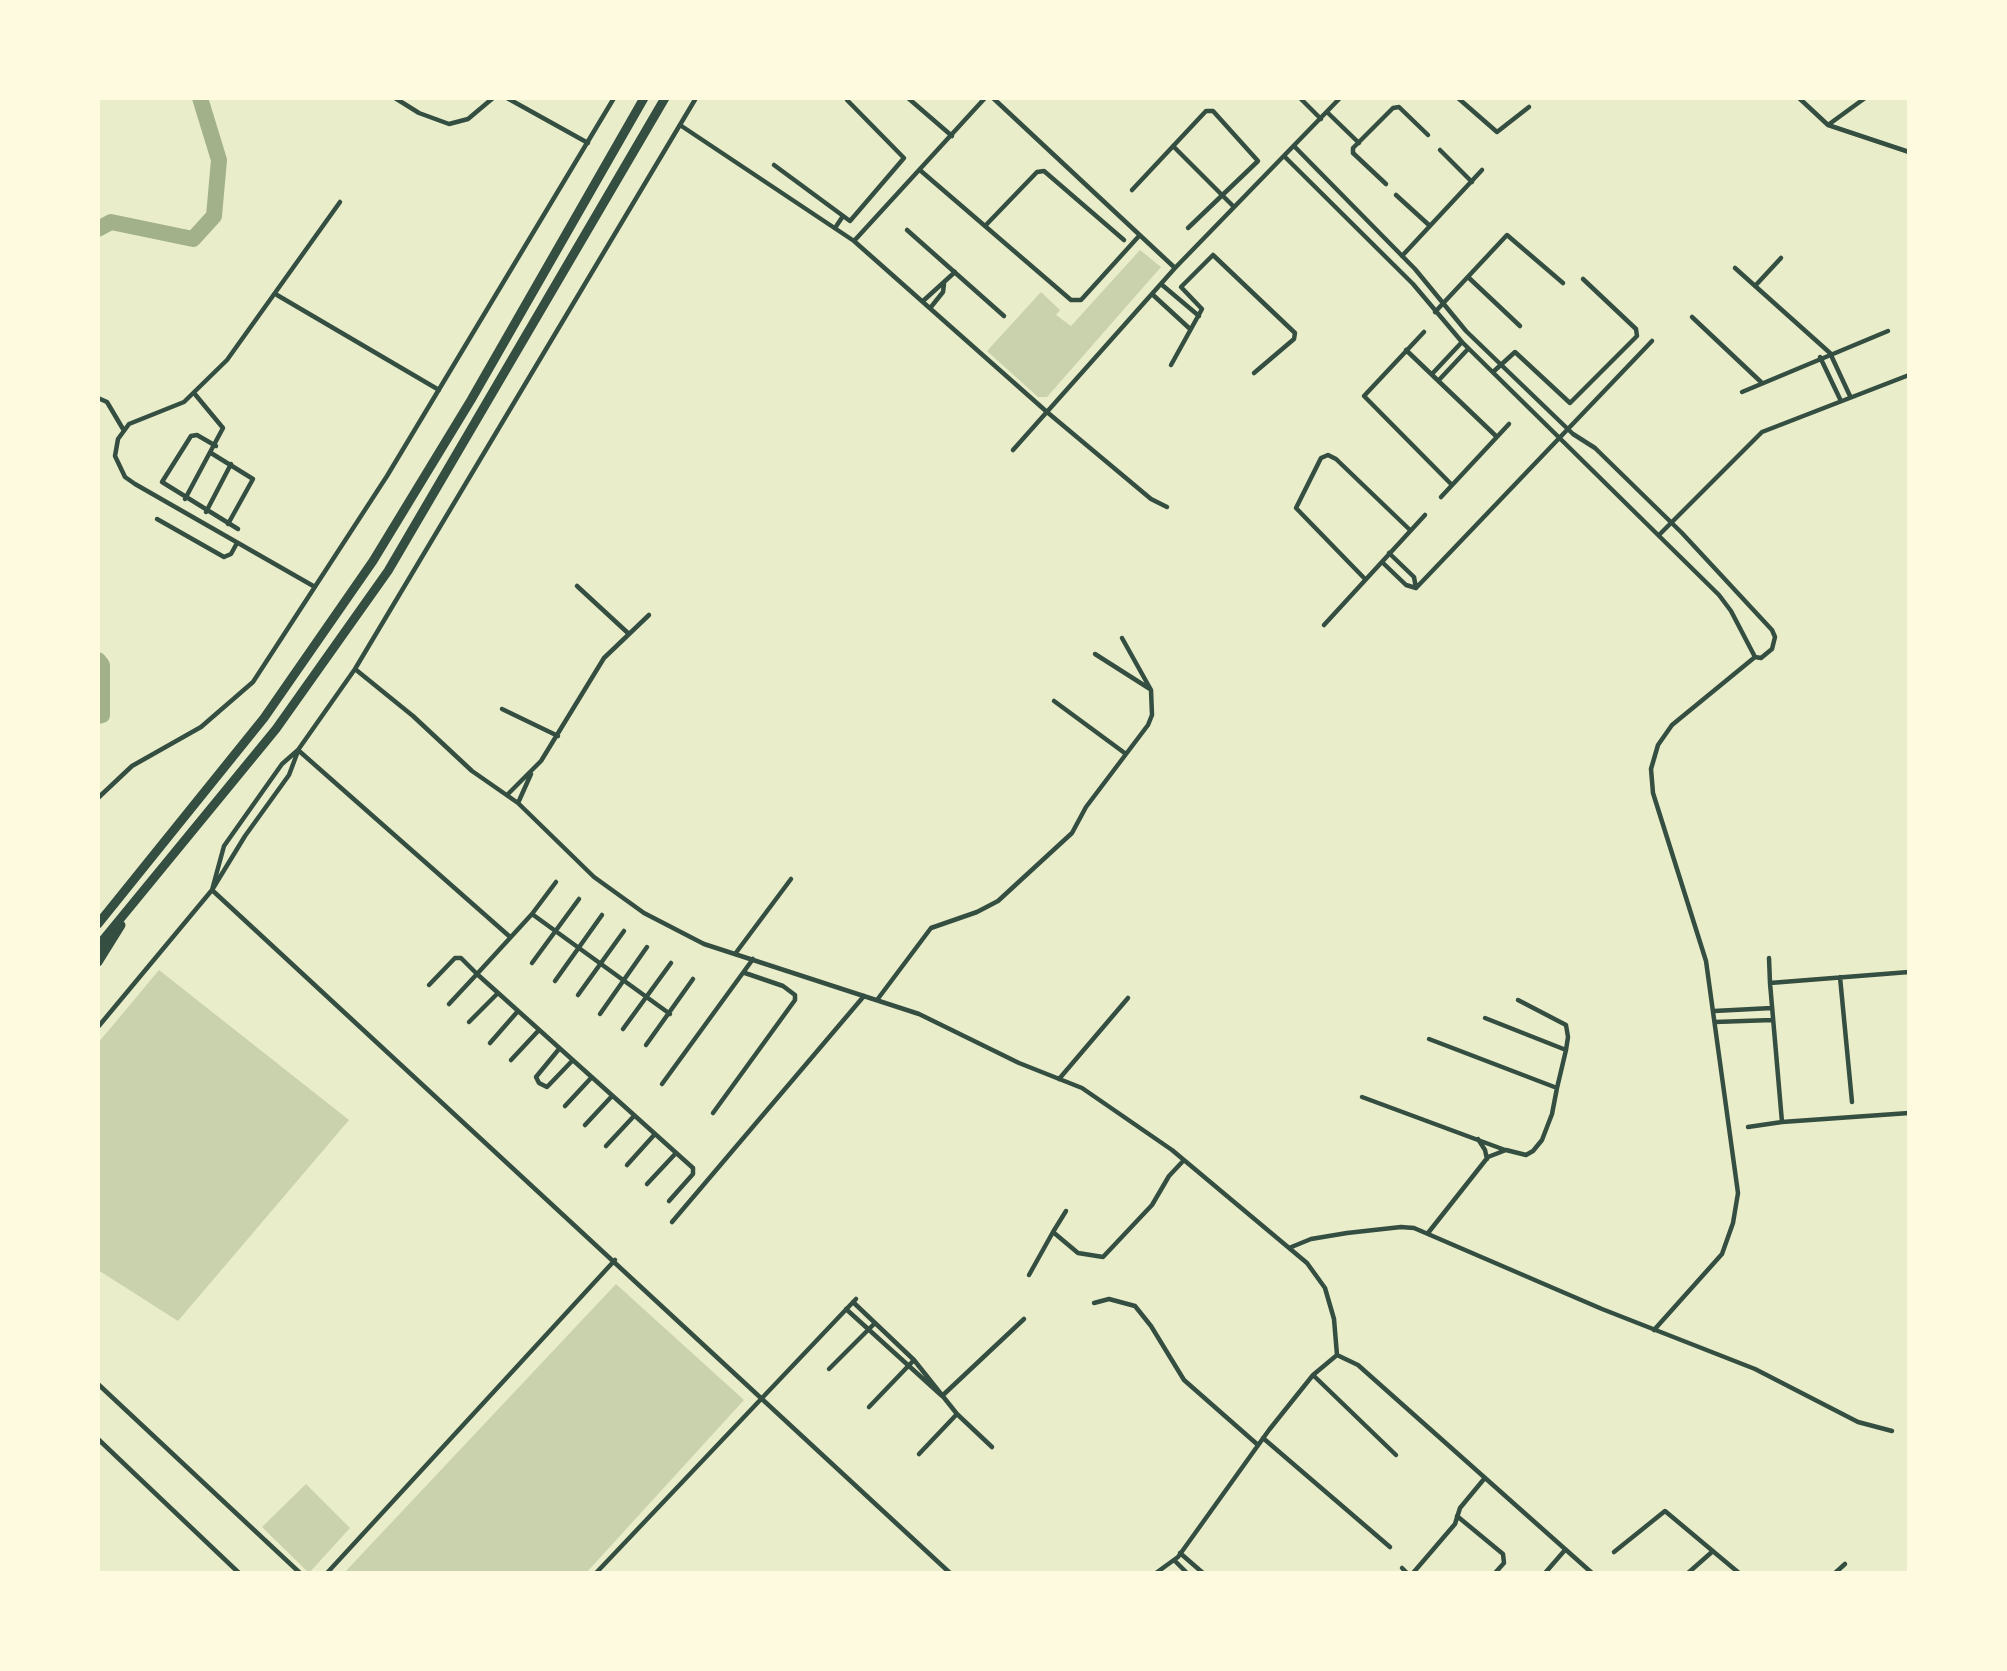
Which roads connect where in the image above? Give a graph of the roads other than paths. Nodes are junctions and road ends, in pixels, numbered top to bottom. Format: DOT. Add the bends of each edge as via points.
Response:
graph roads {
  1 [pos="395,98"];
  2 [pos="493,98"];
  3 [pos="506,98"];
  4 [pos="614,98"];
  5 [pos="644,98"];
  6 [pos="664,98"];
  7 [pos="696,98"];
  8 [pos="908,98"];
  9 [pos="985,98"];
  10 [pos="993,98"];
  11 [pos="1300,98"];
  12 [pos="1340,98"];
  13 [pos="1458,98"];
  14 [pos="1799,98"];
  15 [pos="1865,98"];
  16 [pos="847,100"];
  17 [pos="1529,107"];
  18 [pos="1327,112"];
  19 [pos="1321,119"];
  20 [pos="680,125"];
  21 [pos="1828,125"];
  22 [pos="1428,135"];
  23 [pos="952,136"];
  24 [pos="588,143"];
  25 [pos="1359,143"];
  26 [pos="1173,146"];
  27 [pos="1294,146"];
  28 [pos="1440,150"];
  29 [pos="1909,152"];
  30 [pos="1284,156"];
  31 [pos="774,165"];
  32 [pos="1482,170"];
  33 [pos="921,171"];
  34 [pos="1472,181"];
  35 [pos="1386,184"];
  36 [pos="1132,190"];
  37 [pos="1223,195"];
  38 [pos="1396,195"];
  39 [pos="340,202"];
  40 [pos="1234,207"];
  41 [pos="843,216"];
  42 [pos="985,226"];
  43 [pos="1430,226"];
  44 [pos="835,228"];
  45 [pos="1188,228"];
  46 [pos="907,230"];
  47 [pos="1139,236"];
  48 [pos="1124,240"];
  49 [pos="854,242"];
  50 [pos="1402,256"];
  51 [pos="1781,258"];
  52 [pos="1175,268"];
  53 [pos="1735,268"];
  54 [pos="955,272"];
  55 [pos="1468,277"];
  56 [pos="1583,279"];
  57 [pos="1563,283"];
  58 [pos="944,284"];
  59 [pos="1161,284"];
  60 [pos="1755,286"];
  61 [pos="1152,294"];
  62 [pos="277,295"];
  63 [pos="923,301"];
  64 [pos="1442,304"];
  65 [pos="931,307"];
  66 [pos="1435,312"];
  67 [pos="1004,316"];
  68 [pos="1199,316"];
  69 [pos="1692,317"];
  70 [pos="1520,326"];
  71 [pos="1189,328"];
  72 [pos="1888,331"];
  73 [pos="1424,332"];
  74 [pos="1652,341"];
  75 [pos="1462,342"];
  76 [pos="1468,349"];
  77 [pos="1406,350"];
  78 [pos="1830,354"];
  79 [pos="1820,357"];
  80 [pos="1171,365"];
  81 [pos="1500,365"];
  82 [pos="1493,372"];
  83 [pos="1254,373"];
  84 [pos="1432,374"];
  85 [pos="1909,375"];
  86 [pos="1439,380"];
  87 [pos="1761,382"];
  88 [pos="439,390"];
  89 [pos="1742,392"];
  90 [pos="194,393"];
  91 [pos="1850,396"];
  92 [pos="98,398"];
  93 [pos="1840,399"];
  94 [pos="1048,412"];
  95 [pos="1509,424"];
  96 [pos="1567,427"];
  97 [pos="123,429"];
  98 [pos="1497,437"];
  99 [pos="1559,437"];
  100 [pos="216,446"];
  101 [pos="1013,450"];
  102 [pos="211,453"];
  103 [pos="231,464"];
  104 [pos="1452,485"];
  105 [pos="1441,497"];
  106 [pos="185,499"];
  107 [pos="1167,507"];
  108 [pos="206,512"];
  109 [pos="1424,515"];
  110 [pos="157,519"];
  111 [pos="1671,522"];
  112 [pos="228,524"];
  113 [pos="238,529"];
  114 [pos="1410,530"];
  115 [pos="1660,534"];
  116 [pos="237,542"];
  117 [pos="1389,553"];
  118 [pos="1382,562"];
  119 [pos="1365,579"];
  120 [pos="577,586"];
  121 [pos="314,587"];
  122 [pos="1416,588"];
  123 [pos="649,615"];
  124 [pos="1324,625"];
  125 [pos="629,634"];
  126 [pos="1122,638"];
  127 [pos="1095,654"];
  128 [pos="1755,657"];
  129 [pos="355,669"];
  130 [pos="1151,690"];
  131 [pos="1055,701"];
  132 [pos="502,709"];
  133 [pos="558,736"];
  134 [pos="298,750"];
  135 [pos="1126,754"];
  136 [pos="531,773"];
  137 [pos="508,794"];
  138 [pos="98,798"];
  139 [pos="518,803"];
  140 [pos="238,825"];
  141 [pos="245,836"];
  142 [pos="791,879"];
  143 [pos="556,882"];
  144 [pos="212,890"];
  145 [pos="579,899"];
  146 [pos="131,907"];
  147 [pos="532,914"];
  148 [pos="602,915"];
  149 [pos="98,924"];
  150 [pos="556,931"];
  151 [pos="624,931"];
  152 [pos="509,936"];
  153 [pos="98,946"];
  154 [pos="647,947"];
  155 [pos="579,948"];
  156 [pos="735,954"];
  157 [pos="1769,958"];
  158 [pos="753,959"];
  159 [pos="98,962"];
  160 [pos="533,962"];
  161 [pos="671,963"];
  162 [pos="601,964"];
  163 [pos="1909,972"];
  164 [pos="745,973"];
  165 [pos="477,974"];
  166 [pos="1840,977"];
  167 [pos="693,979"];
  168 [pos="625,980"];
  169 [pos="555,981"];
  170 [pos="1770,983"];
  171 [pos="429,985"];
  172 [pos="498,993"];
  173 [pos="578,995"];
  174 [pos="864,996"];
  175 [pos="648,997"];
  176 [pos="1128,998"];
  177 [pos="877,1000"];
  178 [pos="1518,1000"];
  179 [pos="449,1003"];
  180 [pos="1772,1008"];
  181 [pos="1714,1011"];
  182 [pos="518,1012"];
  183 [pos="600,1014"];
  184 [pos="670,1014"];
  185 [pos="1485,1018"];
  186 [pos="1772,1020"];
  187 [pos="469,1022"];
  188 [pos="1715,1022"];
  189 [pos="98,1027"];
  190 [pos="623,1029"];
  191 [pos="539,1030"];
  192 [pos="1429,1039"];
  193 [pos="490,1042"];
  194 [pos="646,1045"];
  195 [pos="559,1049"];
  196 [pos="1566,1050"];
  197 [pos="511,1060"];
  198 [pos="572,1061"];
  199 [pos="591,1078"];
  200 [pos="1059,1079"];
  201 [pos="662,1084"];
  202 [pos="1557,1087"];
  203 [pos="612,1096"];
  204 [pos="1362,1097"];
  205 [pos="1852,1101"];
  206 [pos="565,1106"];
  207 [pos="1909,1112"];
  208 [pos="713,1113"];
  209 [pos="634,1116"];
  210 [pos="1782,1122"];
  211 [pos="585,1125"];
  212 [pos="1748,1127"];
  213 [pos="655,1134"];
  214 [pos="1477,1139"];
  215 [pos="606,1146"];
  216 [pos="1506,1150"];
  217 [pos="676,1153"];
  218 [pos="1486,1159"];
  219 [pos="1184,1160"];
  220 [pos="627,1165"];
  221 [pos="647,1184"];
  222 [pos="669,1201"];
  223 [pos="1066,1211"];
  224 [pos="673,1222"];
  225 [pos="1053,1232"];
  226 [pos="1428,1233"];
  227 [pos="1289,1248"];
  228 [pos="615,1261"];
  229 [pos="1029,1275"];
  230 [pos="1094,1303"];
  231 [pos="846,1309"];
  232 [pos="1024,1319"];
  233 [pos="875,1323"];
  234 [pos="869,1329"];
  235 [pos="1654,1330"];
  236 [pos="1337,1354"];
  237 [pos="914,1360"];
  238 [pos="908,1365"];
  239 [pos="829,1369"];
  240 [pos="1313,1375"];
  241 [pos="98,1384"];
  242 [pos="942,1396"];
  243 [pos="760,1398"];
  244 [pos="869,1407"];
  245 [pos="957,1414"];
  246 [pos="1892,1431"];
  247 [pos="1263,1438"];
  248 [pos="98,1439"];
  249 [pos="1258,1445"];
  250 [pos="992,1447"];
  251 [pos="919,1454"];
  252 [pos="1396,1455"];
  253 [pos="1484,1479"];
  254 [pos="1457,1516"];
  255 [pos="1390,1547"];
  256 [pos="1565,1550"];
  257 [pos="1713,1551"];
  258 [pos="1614,1552"];
  259 [pos="1180,1553"];
  260 [pos="1174,1560"];
  261 [pos="1846,1564"];
  262 [pos="1402,1568"];
  263 [pos="239,1573"];
  264 [pos="300,1573"];
  265 [pos="327,1573"];
  266 [pos="596,1573"];
  267 [pos="950,1573"];
  268 [pos="1156,1573"];
  269 [pos="1187,1573"];
  270 [pos="1203,1573"];
  271 [pos="1407,1573"];
  272 [pos="1413,1573"];
  273 [pos="1495,1573"];
  274 [pos="1545,1573"];
  275 [pos="1592,1573"];
  276 [pos="1688,1573"];
  277 [pos="1739,1573"];
  278 [pos="1835,1573"];
  1 -- 2 [label="street" via="449,124 468,119"];
  3 -- 24 [label="street"];
  4 -- 24 [label="street"];
  5 -- 149 [label="highway" via="373,561 264,718"];
  6 -- 146 [label="highway" via="388,571 276,729"];
  7 -- 20 [label="street"];
  8 -- 23 [label="street"];
  9 -- 23 [label="street"];
  10 -- 47 [label="street"];
  11 -- 19 [label="street"];
  12 -- 18 [label="street"];
  13 -- 17 [label="street" via="1497,132"];
  14 -- 21 [label="street"];
  15 -- 21 [label="street"];
  16 -- 41 [label="street" via="904,158 850,221"];
  18 -- 19 [label="street"];
  18 -- 25 [label="street"];
  19 -- 27 [label="street"];
  20 -- 44 [label="street"];
  20 -- 129 [label="street"];
  21 -- 29 [label="street"];
  22 -- 25 [label="street" via="1399,107"];
  23 -- 33 [label="street"];
  24 -- 88 [label="street"];
  25 -- 35 [label="street" via="1352,150"];
  26 -- 36 [label="street"];
  26 -- 37 [label="street"];
  26 -- 37 [label="street" via="1206,111 1213,111 1258,161"];
  27 -- 30 [label="street"];
  27 -- 50 [label="street"];
  28 -- 34 [label="street"];
  30 -- 40 [label="street"];
  30 -- 66 [label="street" via="1413,284"];
  31 -- 41 [label="street"];
  32 -- 34 [label="street"];
  33 -- 42 [label="street"];
  33 -- 49 [label="street"];
  34 -- 43 [label="street"];
  37 -- 40 [label="street"];
  37 -- 45 [label="street"];
  38 -- 43 [label="street"];
  39 -- 62 [label="street"];
  40 -- 52 [label="street"];
  41 -- 44 [label="street"];
  42 -- 47 [label="street" via="1062,294 1076,301"];
  42 -- 48 [label="street" via="1037,172 1044,171"];
  43 -- 50 [label="street"];
  44 -- 49 [label="street"];
  46 -- 54 [label="street"];
  47 -- 52 [label="street"];
  49 -- 63 [label="street"];
  50 -- 64 [label="street"];
  51 -- 60 [label="street"];
  52 -- 59 [label="street"];
  53 -- 60 [label="street"];
  54 -- 58 [label="street"];
  54 -- 67 [label="street"];
  55 -- 57 [label="street" via="1507,235"];
  55 -- 64 [label="street"];
  55 -- 70 [label="street"];
  56 -- 81 [label="street" via="1636,329 1637,336 1570,403 1516,352"];
  58 -- 63 [label="street"];
  58 -- 65 [label="street"];
  59 -- 61 [label="street"];
  59 -- 68 [label="street"];
  60 -- 78 [label="street"];
  61 -- 71 [label="street"];
  61 -- 94 [label="street"];
  62 -- 88 [label="street"];
  62 -- 90 [label="street" via="227,360"];
  63 -- 65 [label="street"];
  64 -- 66 [label="street"];
  64 -- 81 [label="street"];
  65 -- 94 [label="street"];
  66 -- 75 [label="street"];
  68 -- 71 [label="street"];
  68 -- 83 [label="street" via="1202,309 1181,287 1213,255 1295,333 1294,339"];
  69 -- 87 [label="street"];
  71 -- 80 [label="street"];
  72 -- 78 [label="street"];
  73 -- 77 [label="street"];
  74 -- 96 [label="street"];
  75 -- 76 [label="street"];
  75 -- 84 [label="street"];
  76 -- 82 [label="street"];
  76 -- 86 [label="street"];
  77 -- 84 [label="street"];
  77 -- 104 [label="street" via="1364,396"];
  78 -- 79 [label="street"];
  78 -- 91 [label="street"];
  79 -- 87 [label="street"];
  79 -- 93 [label="street"];
  81 -- 82 [label="street"];
  81 -- 96 [label="street"];
  82 -- 99 [label="street"];
  84 -- 86 [label="street"];
  85 -- 91 [label="street"];
  86 -- 98 [label="street"];
  87 -- 89 [label="street"];
  88 -- 121 [label="street"];
  90 -- 97 [label="street" via="184,402"];
  90 -- 100 [label="street" via="222,426"];
  91 -- 93 [label="street"];
  92 -- 97 [label="street" via="107,402"];
  93 -- 111 [label="street" via="1762,432"];
  94 -- 101 [label="street"];
  94 -- 107 [label="street" via="1150,499"];
  95 -- 98 [label="street"];
  96 -- 99 [label="street"];
  96 -- 111 [label="street"];
  97 -- 116 [label="street" via="115,456 125,477"];
  98 -- 104 [label="street"];
  99 -- 115 [label="street"];
  99 -- 122 [label="street"];
  100 -- 102 [label="street"];
  100 -- 106 [label="street" via="191,436 163,476 165,485"];
  102 -- 103 [label="street"];
  102 -- 106 [label="street"];
  103 -- 108 [label="street"];
  103 -- 112 [label="street" via="253,479"];
  104 -- 105 [label="street"];
  106 -- 108 [label="street"];
  108 -- 112 [label="street"];
  109 -- 114 [label="street"];
  110 -- 116 [label="street" via="224,557"];
  111 -- 115 [label="street"];
  111 -- 128 [label="street" via="1772,630 1772,649"];
  112 -- 113 [label="street"];
  114 -- 117 [label="street"];
  114 -- 119 [label="street" via="1336,459 1328,455 1317,463 1296,509"];
  115 -- 128 [label="street" via="1719,595"];
  116 -- 121 [label="street"];
  117 -- 118 [label="street"];
  117 -- 122 [label="street" via="1414,577"];
  118 -- 119 [label="street"];
  118 -- 122 [label="street" via="1406,585"];
  119 -- 124 [label="street"];
  120 -- 125 [label="street"];
  121 -- 138 [label="street" via="290,630 245,690 201,727 132,766"];
  123 -- 125 [label="street"];
  125 -- 133 [label="street" via="593,673"];
  126 -- 130 [label="street"];
  127 -- 130 [label="street"];
  128 -- 181 [label="street" via="1672,725 1658,745 1651,769 1653,793 1703,947"];
  129 -- 134 [label="street"];
  129 -- 137 [label="street" via="472,771"];
  130 -- 135 [label="street" via="1152,715"];
  131 -- 135 [label="street"];
  132 -- 133 [label="street"];
  133 -- 136 [label="street"];
  134 -- 140 [label="street" via="282,764"];
  134 -- 141 [label="street" via="289,775"];
  134 -- 152 [label="street"];
  135 -- 177 [label="street" via="1072,833 998,901 931,928"];
  136 -- 137 [label="street"];
  136 -- 139 [label="street"];
  137 -- 139 [label="street"];
  139 -- 156 [label="street" via="594,877 644,913 704,944"];
  140 -- 141 [label="street"];
  140 -- 144 [label="street" via="224,846"];
  141 -- 144 [label="street"];
  142 -- 156 [label="street"];
  143 -- 147 [label="street"];
  144 -- 189 [label="street"];
  144 -- 228 [label="street"];
  145 -- 150 [label="street"];
  146 -- 153 [label="highway"];
  146 -- 159 [label="highway"];
  147 -- 150 [label="street"];
  147 -- 152 [label="street"];
  148 -- 155 [label="street"];
  150 -- 155 [label="street"];
  150 -- 160 [label="street"];
  151 -- 162 [label="street"];
  152 -- 165 [label="street"];
  154 -- 168 [label="street"];
  155 -- 162 [label="street"];
  155 -- 169 [label="street"];
  156 -- 158 [label="street"];
  157 -- 170 [label="street"];
  158 -- 164 [label="street"];
  158 -- 174 [label="street"];
  161 -- 175 [label="street"];
  162 -- 168 [label="street"];
  162 -- 173 [label="street"];
  163 -- 166 [label="street"];
  164 -- 201 [label="street"];
  164 -- 208 [label="street" via="783,986 795,1000"];
  165 -- 171 [label="street" via="458,956"];
  165 -- 172 [label="street"];
  165 -- 179 [label="street"];
  166 -- 170 [label="street"];
  166 -- 205 [label="street"];
  167 -- 184 [label="street"];
  168 -- 175 [label="street"];
  168 -- 183 [label="street"];
  170 -- 180 [label="street"];
  172 -- 182 [label="street"];
  172 -- 187 [label="street"];
  174 -- 177 [label="street"];
  174 -- 224 [label="street"];
  175 -- 184 [label="street"];
  175 -- 190 [label="street"];
  176 -- 200 [label="street"];
  177 -- 200 [label="street" via="919,1014"];
  178 -- 196 [label="street" via="1566,1025"];
  180 -- 181 [label="street"];
  180 -- 186 [label="street"];
  181 -- 188 [label="street"];
  182 -- 191 [label="street"];
  182 -- 193 [label="street"];
  184 -- 194 [label="street"];
  185 -- 196 [label="street"];
  186 -- 188 [label="street"];
  186 -- 210 [label="street"];
  188 -- 235 [label="street" via="1738,1190 1733,1223 1722,1254"];
  191 -- 195 [label="street"];
  191 -- 197 [label="street"];
  192 -- 202 [label="street"];
  195 -- 198 [label="street"];
  195 -- 198 [label="street" via="536,1077 539,1083 547,1087"];
  196 -- 202 [label="street"];
  198 -- 199 [label="street"];
  199 -- 203 [label="street"];
  199 -- 206 [label="street"];
  200 -- 219 [label="street" via="1105,1102"];
  202 -- 216 [label="street" via="1542,1140 1527,1155"];
  203 -- 209 [label="street"];
  203 -- 211 [label="street"];
  204 -- 214 [label="street"];
  207 -- 210 [label="street"];
  209 -- 213 [label="street"];
  209 -- 215 [label="street"];
  210 -- 212 [label="street"];
  213 -- 217 [label="street"];
  213 -- 220 [label="street"];
  214 -- 216 [label="street"];
  214 -- 218 [label="street"];
  216 -- 218 [label="street"];
  217 -- 221 [label="street"];
  217 -- 222 [label="street" via="695,1171"];
  218 -- 226 [label="street"];
  219 -- 225 [label="street" via="1152,1205 1103,1257 1078,1253"];
  219 -- 227 [label="street"];
  223 -- 225 [label="street"];
  225 -- 229 [label="street"];
  226 -- 227 [label="street" via="1394,1227 1317,1238"];
  226 -- 235 [label="street"];
  227 -- 236 [label="street" via="1325,1287"];
  228 -- 243 [label="street"];
  228 -- 265 [label="street"];
  230 -- 249 [label="street" via="1109,1299 1135,1306 1183,1378"];
  231 -- 233 [label="street" via="855,1301"];
  231 -- 234 [label="street"];
  231 -- 243 [label="street"];
  232 -- 242 [label="street"];
  233 -- 234 [label="street"];
  233 -- 237 [label="street"];
  234 -- 238 [label="street"];
  234 -- 239 [label="street"];
  235 -- 246 [label="street" via="1755,1369 1858,1422"];
  236 -- 240 [label="street"];
  236 -- 253 [label="street" via="1358,1365"];
  237 -- 238 [label="street"];
  237 -- 242 [label="street"];
  238 -- 242 [label="street"];
  238 -- 244 [label="street"];
  240 -- 247 [label="street"];
  240 -- 252 [label="street"];
  241 -- 264 [label="street"];
  242 -- 245 [label="street"];
  243 -- 266 [label="street"];
  243 -- 267 [label="street"];
  245 -- 250 [label="street"];
  245 -- 251 [label="street"];
  247 -- 249 [label="street"];
  247 -- 255 [label="street"];
  248 -- 263 [label="street"];
  249 -- 259 [label="street"];
  253 -- 254 [label="street"];
  253 -- 256 [label="street"];
  254 -- 272 [label="street"];
  254 -- 273 [label="street" via="1503,1554 1504,1563"];
  256 -- 274 [label="street"];
  256 -- 275 [label="street"];
  257 -- 258 [label="street" via="1665,1511"];
  257 -- 276 [label="street"];
  257 -- 277 [label="street"];
  259 -- 260 [label="street"];
  259 -- 270 [label="street"];
  260 -- 268 [label="street"];
  260 -- 269 [label="street"];
  261 -- 278 [label="street"];
  262 -- 271 [label="street"];
}
